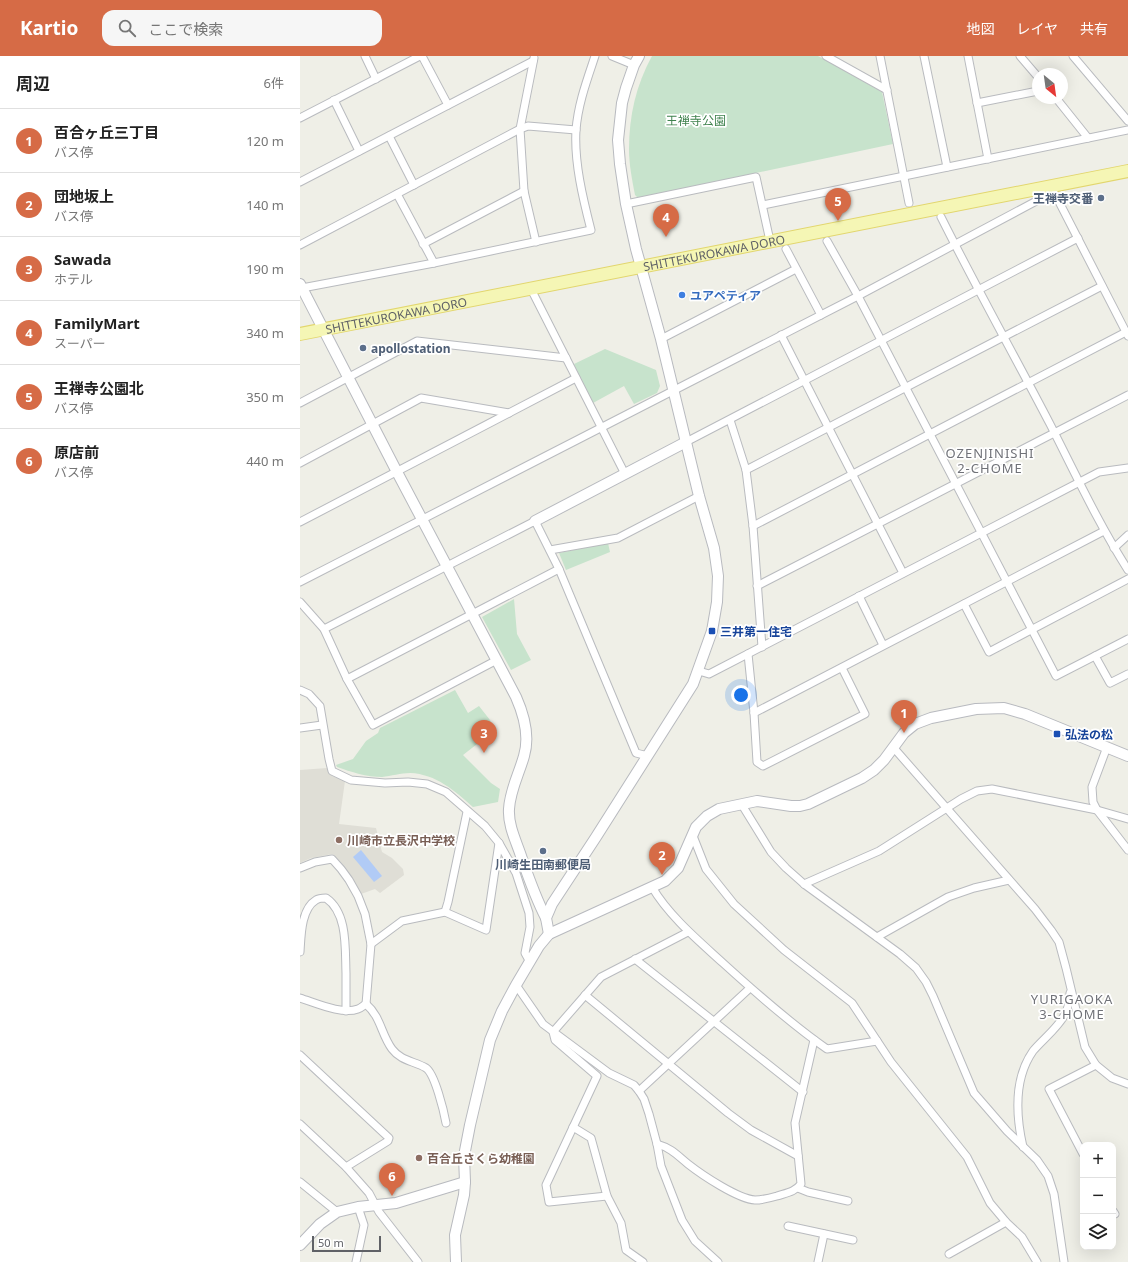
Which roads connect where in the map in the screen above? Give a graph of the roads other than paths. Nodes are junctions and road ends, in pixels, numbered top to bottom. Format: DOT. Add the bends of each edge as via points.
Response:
graph roads {
  1 [pos="365,56"];
  2 [pos="421,56"];
  3 [pos="595,56"];
  4 [pos="612,56"];
  5 [pos="826,56"];
  6 [pos="880,56"];
  7 [pos="924,56"];
  8 [pos="968,56"];
  9 [pos="1020,56"];
  10 [pos="1073,56"];
  11 [pos="534,58"];
  12 [pos="636,60"];
  13 [pos="1032,70"];
  14 [pos="376,78"];
  15 [pos="887,90"];
  16 [pos="1032,92"];
  17 [pos="334,100"];
  18 [pos="977,102"];
  19 [pos="1061,104"];
  20 [pos="448,105"];
  21 [pos="300,118"];
  22 [pos="1128,121"];
  23 [pos="520,129"];
  24 [pos="576,130"];
  25 [pos="1128,130"];
  26 [pos="389,136"];
  27 [pos="1088,138"];
  28 [pos="359,151"];
  29 [pos="988,159"];
  30 [pos="947,168"];
  31 [pos="1128,171"];
  32 [pos="904,176"];
  33 [pos="300,182"];
  34 [pos="414,185"];
  35 [pos="524,191"];
  36 [pos="397,194"];
  37 [pos="1055,194"];
  38 [pos="1042,198"];
  39 [pos="909,203"];
  40 [pos="626,204"];
  41 [pos="763,205"];
  42 [pos="941,217"];
  43 [pos="1078,238"];
  44 [pos="770,241"];
  45 [pos="827,241"];
  46 [pos="536,242"];
  47 [pos="423,244"];
  48 [pos="955,244"];
  49 [pos="300,245"];
  50 [pos="786,249"];
  51 [pos="434,263"];
  52 [pos="642,266"];
  53 [pos="796,269"];
  54 [pos="301,286"];
  55 [pos="1102,286"];
  56 [pos="531,289"];
  57 [pos="978,290"];
  58 [pos="858,296"];
  59 [pos="821,315"];
  60 [pos="323,329"];
  61 [pos="1127,331"];
  62 [pos="300,334"];
  63 [pos="780,335"];
  64 [pos="1004,336"];
  65 [pos="661,339"];
  66 [pos="881,341"];
  67 [pos="566,358"];
  68 [pos="348,378"];
  69 [pos="576,378"];
  70 [pos="804,381"];
  71 [pos="1028,383"];
  72 [pos="905,388"];
  73 [pos="674,389"];
  74 [pos="1128,395"];
  75 [pos="300,403"];
  76 [pos="509,413"];
  77 [pos="730,420"];
  78 [pos="372,424"];
  79 [pos="601,427"];
  80 [pos="828,428"];
  81 [pos="1054,433"];
  82 [pos="930,435"];
  83 [pos="686,442"];
  84 [pos="300,464"];
  85 [pos="1128,468"];
  86 [pos="746,470"];
  87 [pos="397,472"];
  88 [pos="625,474"];
  89 [pos="852,475"];
  90 [pos="1080,482"];
  91 [pos="955,484"];
  92 [pos="699,496"];
  93 [pos="422,519"];
  94 [pos="535,521"];
  95 [pos="300,522"];
  96 [pos="878,524"];
  97 [pos="753,526"];
  98 [pos="1104,531"];
  99 [pos="981,533"];
  100 [pos="1128,535"];
  101 [pos="1114,548"];
  102 [pos="550,550"];
  103 [pos="447,566"];
  104 [pos="559,569"];
  105 [pos="1128,570"];
  106 [pos="903,573"];
  107 [pos="1128,579"];
  108 [pos="300,582"];
  109 [pos="1006,582"];
  110 [pos="757,586"];
  111 [pos="858,596"];
  112 [pos="300,602"];
  113 [pos="964,604"];
  114 [pos="472,614"];
  115 [pos="324,629"];
  116 [pos="1032,630"];
  117 [pos="1128,639"];
  118 [pos="883,645"];
  119 [pos="762,647"];
  120 [pos="748,654"];
  121 [pos="1095,656"];
  122 [pos="497,660"];
  123 [pos="842,668"];
  124 [pos="699,671"];
  125 [pos="1128,674"];
  126 [pos="348,679"];
  127 [pos="300,690"];
  128 [pos="754,713"];
  129 [pos="322,725"];
  130 [pos="300,728"];
  131 [pos="1107,747"];
  132 [pos="893,748"];
  133 [pos="648,756"];
  134 [pos="1128,756"];
  135 [pos="742,805"];
  136 [pos="947,808"];
  137 [pos="1097,810"];
  138 [pos="467,812"];
  139 [pos="1128,819"];
  140 [pos="693,836"];
  141 [pos="498,843"];
  142 [pos="1128,850"];
  143 [pos="300,868"];
  144 [pos="1009,880"];
  145 [pos="804,884"];
  146 [pos="652,888"];
  147 [pos="445,912"];
  148 [pos="546,918"];
  149 [pos="688,932"];
  150 [pos="550,934"];
  151 [pos="877,937"];
  152 [pos="371,944"];
  153 [pos="300,952"];
  154 [pos="635,959"];
  155 [pos="530,962"];
  156 [pos="516,984"];
  157 [pos="750,988"];
  158 [pos="1070,988"];
  159 [pos="585,995"];
  160 [pos="300,998"];
  161 [pos="366,1004"];
  162 [pos="346,1011"];
  163 [pos="714,1021"];
  164 [pos="553,1032"];
  165 [pos="814,1040"];
  166 [pos="877,1041"];
  167 [pos="300,1055"];
  168 [pos="668,1063"];
  169 [pos="1096,1065"];
  170 [pos="1128,1084"];
  171 [pos="638,1091"];
  172 [pos="803,1092"];
  173 [pos="446,1123"];
  174 [pos="300,1124"];
  175 [pos="573,1127"];
  176 [pos="657,1144"];
  177 [pos="1023,1147"];
  178 [pos="1080,1148"];
  179 [pos="798,1156"];
  180 [pos="346,1167"];
  181 [pos="300,1182"];
  182 [pos="465,1182"];
  183 [pos="798,1188"];
  184 [pos="607,1196"];
  185 [pos="848,1201"];
  186 [pos="376,1205"];
  187 [pos="358,1207"];
  188 [pos="337,1212"];
  189 [pos="1006,1222"];
  190 [pos="788,1226"];
  191 [pos="824,1234"];
  192 [pos="853,1240"];
  193 [pos="300,1245"];
  194 [pos="949,1254"];
  195 [pos="356,1262"];
  196 [pos="418,1262"];
  197 [pos="456,1262"];
  198 [pos="643,1262"];
  199 [pos="718,1262"];
  200 [pos="818,1262"];
  201 [pos="1037,1262"];
  202 [pos="1064,1262"];
  1 -- 14 [label="street"];
  2 -- 14 [label="street"];
  2 -- 20 [label="street"];
  3 -- 24 [label="street" via="583,92"];
  4 -- 12 [label="street"];
  5 -- 15 [label="street"];
  6 -- 15 [label="street"];
  7 -- 30 [label="street"];
  8 -- 18 [label="street"];
  9 -- 13 [label="street"];
  10 -- 22 [label="street"];
  11 -- 20 [label="street"];
  11 -- 23 [label="street"];
  12 -- 40 [label="street" via="622,103 618,140"];
  14 -- 17 [label="street"];
  15 -- 32 [label="street"];
  16 -- 18 [label="street"];
  17 -- 21 [label="street"];
  17 -- 28 [label="street"];
  18 -- 29 [label="street"];
  19 -- 27 [label="street"];
  20 -- 26 [label="street"];
  23 -- 24 [label="street" via="528,126"];
  23 -- 34 [label="street"];
  23 -- 35 [label="street"];
  24 -- 46 [label="street" via="581,192 591,230"];
  25 -- 27 [label="street"];
  26 -- 28 [label="street"];
  26 -- 34 [label="street"];
  27 -- 29 [label="street"];
  28 -- 33 [label="street"];
  29 -- 30 [label="street"];
  30 -- 32 [label="street"];
  31 -- 44 [label="main road, SHITTEKUROKAWA DORO"];
  32 -- 39 [label="street"];
  32 -- 41 [label="street"];
  34 -- 36 [label="street"];
  35 -- 46 [label="street"];
  35 -- 47 [label="street"];
  36 -- 47 [label="street"];
  36 -- 49 [label="street"];
  37 -- 43 [label="street"];
  38 -- 48 [label="street"];
  40 -- 41 [label="street" via="756,177"];
  40 -- 52 [label="street"];
  41 -- 44 [label="street"];
  42 -- 48 [label="street"];
  43 -- 55 [label="street"];
  43 -- 57 [label="street"];
  44 -- 52 [label="main road, SHITTEKUROKAWA DORO"];
  45 -- 58 [label="street"];
  46 -- 51 [label="street"];
  47 -- 51 [label="street"];
  48 -- 57 [label="street"];
  48 -- 58 [label="street"];
  50 -- 53 [label="street"];
  51 -- 54 [label="street"];
  52 -- 56 [label="main road, SHITTEKUROKAWA DORO"];
  52 -- 65 [label="street"];
  53 -- 59 [label="street"];
  53 -- 65 [label="street"];
  54 -- 60 [label="street"];
  55 -- 61 [label="street"];
  55 -- 64 [label="street"];
  56 -- 60 [label="main road, SHITTEKUROKAWA DORO"];
  56 -- 67 [label="street"];
  57 -- 64 [label="street"];
  57 -- 66 [label="street"];
  58 -- 59 [label="street"];
  58 -- 66 [label="street"];
  59 -- 63 [label="street"];
  60 -- 62 [label="main road, SHITTEKUROKAWA DORO"];
  60 -- 68 [label="street"];
  61 -- 71 [label="street"];
  63 -- 70 [label="street"];
  63 -- 73 [label="street"];
  64 -- 71 [label="street"];
  64 -- 72 [label="street"];
  65 -- 73 [label="street"];
  66 -- 70 [label="street"];
  66 -- 72 [label="street"];
  67 -- 68 [label="street" via="417,341"];
  67 -- 69 [label="street"];
  68 -- 75 [label="street"];
  68 -- 78 [label="street"];
  69 -- 76 [label="street"];
  69 -- 79 [label="street"];
  70 -- 77 [label="street"];
  70 -- 80 [label="street"];
  71 -- 81 [label="street"];
  71 -- 82 [label="street"];
  72 -- 80 [label="street"];
  72 -- 82 [label="street"];
  73 -- 79 [label="street"];
  73 -- 83 [label="street"];
  74 -- 81 [label="street"];
  76 -- 78 [label="street" via="421,398"];
  76 -- 87 [label="street"];
  77 -- 83 [label="street"];
  77 -- 86 [label="street"];
  78 -- 84 [label="street"];
  78 -- 87 [label="street"];
  79 -- 88 [label="street"];
  79 -- 93 [label="street"];
  80 -- 86 [label="street"];
  80 -- 89 [label="street"];
  81 -- 90 [label="street"];
  81 -- 91 [label="street"];
  82 -- 89 [label="street"];
  82 -- 91 [label="street"];
  83 -- 88 [label="street"];
  83 -- 92 [label="street"];
  85 -- 90 [label="street" via="1099,472"];
  86 -- 97 [label="street"];
  87 -- 93 [label="street"];
  87 -- 95 [label="street"];
  88 -- 94 [label="street"];
  89 -- 96 [label="street"];
  89 -- 97 [label="street"];
  90 -- 98 [label="street"];
  90 -- 99 [label="street"];
  91 -- 96 [label="street"];
  91 -- 99 [label="street"];
  92 -- 102 [label="street" via="618,538"];
  92 -- 124 [label="street" via="714,548 718,576 712,631"];
  93 -- 103 [label="street"];
  93 -- 108 [label="street"];
  94 -- 102 [label="street"];
  94 -- 103 [label="street"];
  96 -- 106 [label="street"];
  96 -- 110 [label="street"];
  97 -- 110 [label="street"];
  98 -- 101 [label="street"];
  98 -- 109 [label="street"];
  99 -- 106 [label="street"];
  99 -- 109 [label="street"];
  100 -- 101 [label="street"];
  101 -- 105 [label="street"];
  102 -- 104 [label="street"];
  103 -- 114 [label="street"];
  103 -- 115 [label="street"];
  104 -- 114 [label="street"];
  104 -- 133 [label="street" via="636,754"];
  106 -- 111 [label="street"];
  107 -- 116 [label="street"];
  109 -- 113 [label="street"];
  109 -- 116 [label="street"];
  110 -- 119 [label="street"];
  111 -- 118 [label="street"];
  111 -- 119 [label="street"];
  112 -- 115 [label="street"];
  113 -- 116 [label="street" via="989,652"];
  113 -- 118 [label="street"];
  114 -- 122 [label="street"];
  114 -- 126 [label="street"];
  115 -- 126 [label="street"];
  116 -- 121 [label="street" via="1056,676"];
  117 -- 121 [label="street"];
  118 -- 123 [label="street"];
  119 -- 120 [label="street"];
  120 -- 124 [label="street" via="709,674"];
  120 -- 128 [label="street"];
  121 -- 125 [label="street" via="1110,683"];
  122 -- 126 [label="street" via="373,725"];
  122 -- 148 [label="street" via="519,704 526,732 524,754 511,793 510,826 536,899"];
  123 -- 128 [label="street"];
  123 -- 128 [label="street" via="865,714 763,766 757,762"];
  124 -- 133 [label="street"];
  127 -- 129 [label="street" via="309,694 320,706"];
  129 -- 130 [label="street"];
  129 -- 138 [label="street" via="332,771 351,780 427,784 446,792"];
  131 -- 132 [label="street" via="1004,708 976,709 931,718 916,724 904,733"];
  131 -- 134 [label="street"];
  131 -- 137 [label="street" via="1092,787 1093,802"];
  132 -- 135 [label="street" via="874,770 862,778 808,804 791,806 756,801"];
  132 -- 136 [label="street"];
  133 -- 148 [label="street" via="552,904"];
  135 -- 140 [label="street" via="718,809 707,816 696,828"];
  135 -- 145 [label="street" via="771,852"];
  136 -- 137 [label="street" via="977,791 992,790"];
  136 -- 144 [label="street"];
  136 -- 145 [label="street" via="879,851"];
  137 -- 139 [label="street"];
  137 -- 142 [label="street"];
  138 -- 141 [label="street" via="485,826"];
  138 -- 147 [label="street"];
  140 -- 146 [label="street" via="678,868 665,881"];
  140 -- 166 [label="street" via="706,869 734,904 784,950 852,1003"];
  141 -- 147 [label="street" via="486,930"];
  141 -- 155 [label="street" via="516,873 529,913 530,927 525,953"];
  143 -- 152 [label="street" via="332,859 358,896 365,914"];
  144 -- 151 [label="street" via="948,897"];
  144 -- 158 [label="street" via="1035,909 1059,942"];
  145 -- 151 [label="street"];
  146 -- 149 [label="street"];
  146 -- 150 [label="street"];
  147 -- 152 [label="street" via="402,921"];
  148 -- 150 [label="street"];
  149 -- 154 [label="street"];
  149 -- 157 [label="street"];
  150 -- 155 [label="street"];
  151 -- 177 [label="street" via="916,968 926,982 974,1093"];
  152 -- 161 [label="street"];
  153 -- 162 [label="street" via="305,915 317,899 326,898 332,902 342,922 346,938"];
  154 -- 159 [label="street" via="601,977"];
  154 -- 163 [label="street"];
  155 -- 156 [label="street"];
  156 -- 164 [label="street" via="543,1024"];
  156 -- 182 [label="street" via="490,1040 464,1156"];
  157 -- 163 [label="street"];
  157 -- 165 [label="street"];
  158 -- 169 [label="street" via="1085,1047"];
  158 -- 177 [label="street" via="1066,1013 1034,1051 1021,1078 1018,1111"];
  159 -- 164 [label="street"];
  159 -- 168 [label="street"];
  160 -- 162 [label="street"];
  161 -- 162 [label="street" via="358,1009"];
  161 -- 173 [label="street" via="373,1010 387,1041 397,1055 426,1068 431,1073"];
  163 -- 168 [label="street"];
  163 -- 172 [label="street"];
  164 -- 171 [label="street" via="609,1073 634,1085"];
  164 -- 175 [label="street" via="555,1040 597,1076"];
  165 -- 166 [label="street" via="827,1049"];
  165 -- 172 [label="street"];
  166 -- 189 [label="street" via="967,1157 990,1203"];
  167 -- 180 [label="street" via="389,1138"];
  168 -- 171 [label="street"];
  168 -- 179 [label="street" via="751,1130"];
  169 -- 170 [label="street" via="1112,1078"];
  169 -- 178 [label="street" via="1049,1089"];
  171 -- 176 [label="street" via="644,1099"];
  172 -- 179 [label="street" via="795,1123"];
  174 -- 180 [label="street"];
  175 -- 184 [label="street" via="591,1138"];
  175 -- 184 [label="street" via="546,1185 549,1202"];
  176 -- 183 [label="street" via="668,1147 715,1184 749,1199 770,1198"];
  176 -- 199 [label="street" via="661,1166 682,1220 695,1240"];
  177 -- 202 [label="street" via="1038,1160 1048,1176 1054,1194"];
  179 -- 183 [label="street" via="801,1184"];
  180 -- 186 [label="street"];
  181 -- 188 [label="street"];
  182 -- 186 [label="street" via="396,1203"];
  182 -- 197 [label="street" via="455,1235"];
  183 -- 185 [label="street"];
  184 -- 198 [label="street" via="621,1222 626,1250"];
  186 -- 187 [label="street"];
  186 -- 196 [label="street"];
  187 -- 188 [label="street"];
  187 -- 195 [label="street" via="364,1225"];
  188 -- 193 [label="street" via="320,1224"];
  189 -- 194 [label="street"];
  189 -- 201 [label="street" via="1022,1237"];
  190 -- 191 [label="street"];
  191 -- 192 [label="street"];
  191 -- 200 [label="street"];
}
